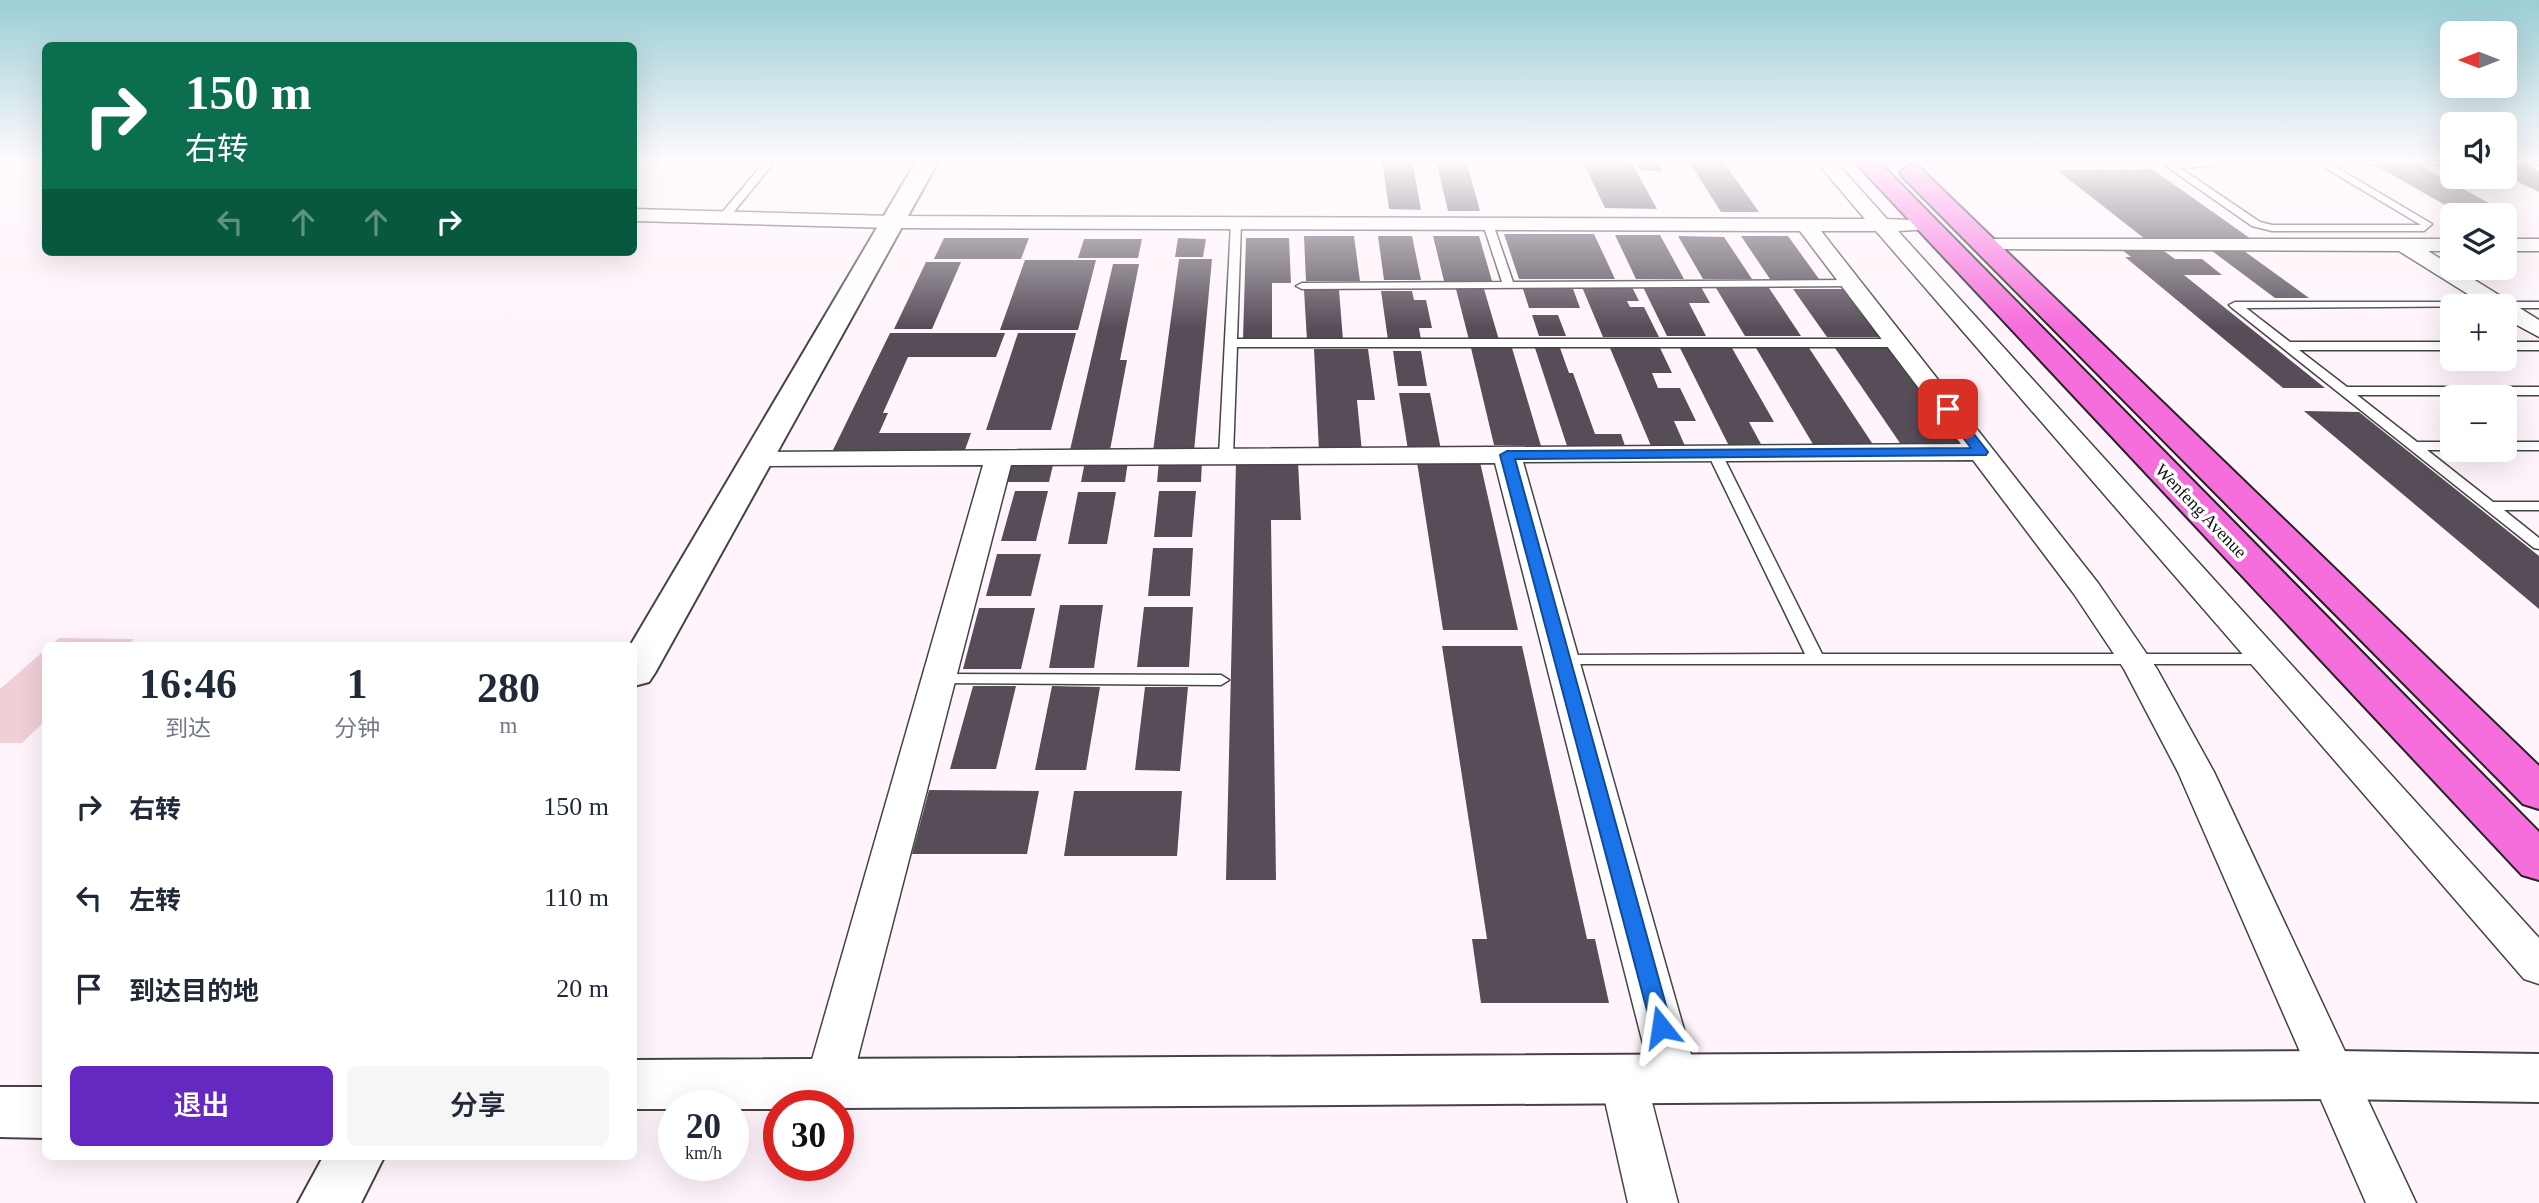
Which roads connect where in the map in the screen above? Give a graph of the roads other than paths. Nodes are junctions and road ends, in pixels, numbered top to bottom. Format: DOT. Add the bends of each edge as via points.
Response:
graph roads {
  1 [pos="685,216"];
  2 [pos="895,216"];
  3 [pos="1874,216"];
  4 [pos="1918,216"];
  5 [pos="1956,216"];
  6 [pos="2244,216"];
  7 [pos="2413,216"];
  8 [pos="724,217"];
  9 [pos="892,222"];
  10 [pos="1236,223"];
  11 [pos="1488,224"];
  12 [pos="1805,225"];
  13 [pos="1882,225"];
  14 [pos="1926,225"];
  15 [pos="1985,245"];
  16 [pos="2403,245"];
  17 [pos="2440,245"];
  18 [pos="2517,245"];
  19 [pos="2539,245"];
  20 [pos="1851,283"];
  21 [pos="1509,285"];
  22 [pos="1302,286"];
  23 [pos="2481,294"];
  24 [pos="2539,305"];
  25 [pos="2517,306"];
  26 [pos="2440,307"];
  27 [pos="2517,316"];
  28 [pos="2539,330"];
  29 [pos="1898,343"];
  30 [pos="1230,344"];
  31 [pos="2288,346"];
  32 [pos="2440,346"];
  33 [pos="2517,346"];
  34 [pos="2539,346"];
  35 [pos="2344,391"];
  36 [pos="2539,391"];
  37 [pos="2413,446"];
  38 [pos="2440,446"];
  39 [pos="2517,446"];
  40 [pos="2539,446"];
  41 [pos="1981,452"];
  42 [pos="1715,454"];
  43 [pos="1507,455"];
  44 [pos="1226,456"];
  45 [pos="999,457"];
  46 [pos="757,458"];
  47 [pos="2490,506"];
  48 [pos="2539,506"];
  49 [pos="2539,545"];
  50 [pos="2133,659"];
  51 [pos="2268,659"];
  52 [pos="1563,660"];
  53 [pos="1815,660"];
  54 [pos="637,668"];
  55 [pos="939,679"];
  56 [pos="1221,680"];
  57 [pos="2539,793"];
  58 [pos="2539,862"];
  59 [pos="2539,967"];
  60 [pos="2334,1075"];
  61 [pos="2539,1078"];
  62 [pos="1649,1079"];
  63 [pos="828,1084"];
  64 [pos="637,1085"];
  65 [pos="0,1112"];
  66 [pos="42,1113"];
  67 [pos="353,1160"];
  68 [pos="328,1203"];
  69 [pos="1653,1203"];
  70 [pos="2391,1203"];
  1 -- 8 [label="street"];
  2 -- 9 [label="street"];
  3 -- 13 [label="street"];
  4 -- 14 [label="main road, Wenfeng Avenue"];
  5 -- 15 [label="main road, Wenfeng Avenue"];
  6 -- 7 [label="lane" via="2272,228 2424,228 2427,224"];
  8 -- 9 [label="street"];
  9 -- 10 [label="street"];
  9 -- 46 [label="street"];
  10 -- 11 [label="street"];
  10 -- 30 [label="lane"];
  11 -- 12 [label="street"];
  11 -- 21 [label="lane"];
  12 -- 13 [label="street"];
  12 -- 20 [label="street"];
  13 -- 14 [label="street"];
  13 -- 51 [label="street"];
  14 -- 58 [label="main road, Wenfeng Avenue"];
  15 -- 16 [label="street"];
  15 -- 57 [label="main road, Wenfeng Avenue"];
  16 -- 17 [label="street"];
  16 -- 23 [label="street"];
  18 -- 19 [label="street"];
  20 -- 21 [label="lane"];
  20 -- 29 [label="street"];
  21 -- 22 [label="lane"];
  24 -- 25 [label="lane"];
  26 -- 31 [label="lane" via="2235,305"];
  27 -- 28 [label="street"];
  29 -- 30 [label="lane"];
  29 -- 41 [label="street"];
  30 -- 44 [label="lane"];
  31 -- 32 [label="lane"];
  31 -- 35 [label="lane"];
  33 -- 34 [label="lane"];
  35 -- 36 [label="lane"];
  35 -- 37 [label="lane"];
  37 -- 38 [label="lane"];
  37 -- 47 [label="lane"];
  39 -- 40 [label="lane"];
  41 -- 42 [label="street"];
  41 -- 50 [label="street" via="2087,590"];
  42 -- 43 [label="street"];
  42 -- 53 [label="lane"];
  43 -- 44 [label="street"];
  43 -- 52 [label="street"];
  44 -- 45 [label="street"];
  45 -- 46 [label="street"];
  45 -- 55 [label="street"];
  46 -- 54 [label="street"];
  47 -- 48 [label="lane"];
  47 -- 49 [label="lane"];
  50 -- 51 [label="lane"];
  50 -- 53 [label="lane"];
  50 -- 60 [label="street" via="2196,772"];
  51 -- 59 [label="street"];
  52 -- 53 [label="lane"];
  52 -- 62 [label="street"];
  55 -- 56 [label="lane"];
  55 -- 63 [label="street"];
  60 -- 61 [label="street"];
  60 -- 62 [label="street"];
  60 -- 70 [label="street"];
  62 -- 63 [label="street"];
  62 -- 69 [label="street"];
  63 -- 64 [label="street"];
  65 -- 66 [label="street"];
  67 -- 68 [label="street"];
}
